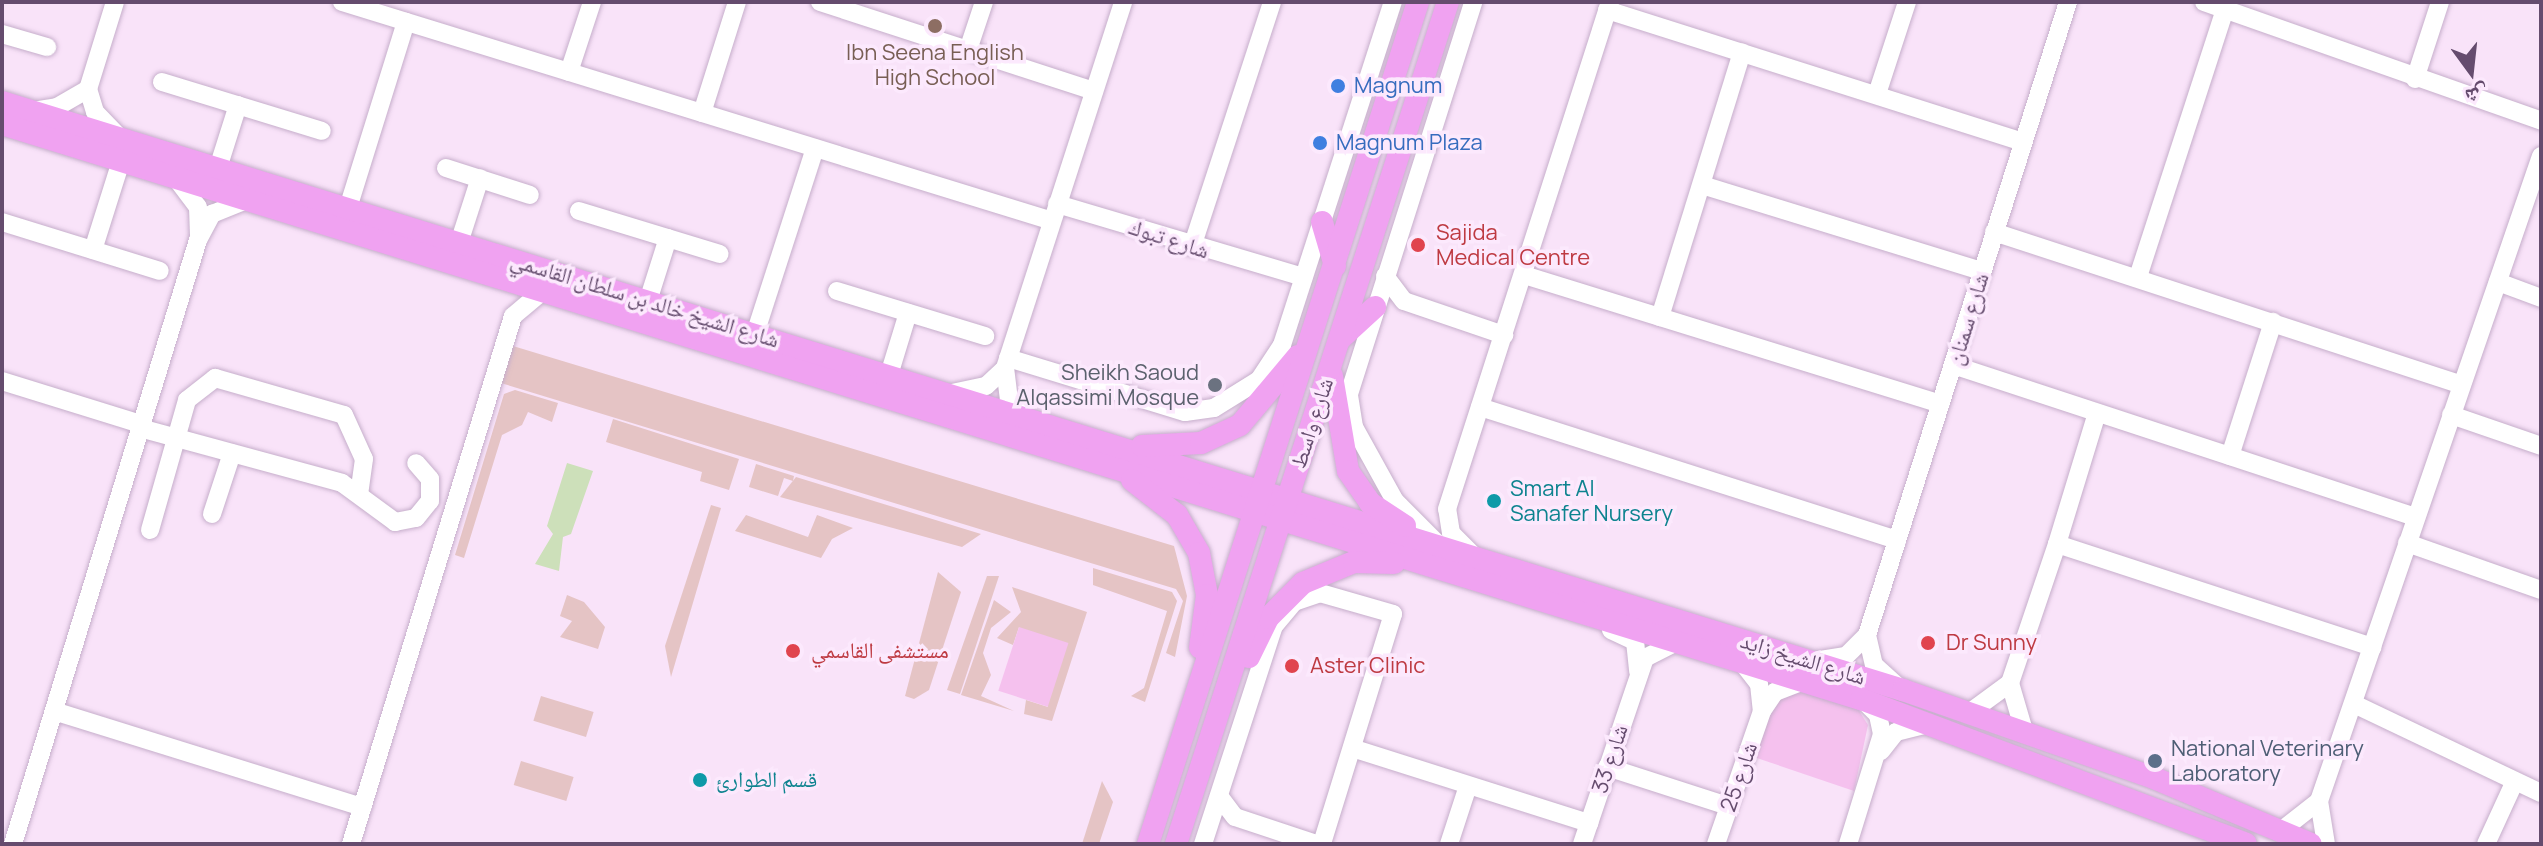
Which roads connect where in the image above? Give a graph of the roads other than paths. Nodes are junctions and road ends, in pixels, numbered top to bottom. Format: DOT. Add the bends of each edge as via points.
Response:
graph roads {
  1 [pos="115,2"];
  2 [pos="342,2"];
  3 [pos="592,2"];
  4 [pos="737,2"];
  5 [pos="820,2"];
  6 [pos="984,2"];
  7 [pos="1123,2"];
  8 [pos="1272,2"];
  9 [pos="1393,2"];
  10 [pos="1418,2"];
  11 [pos="1448,2"];
  12 [pos="1473,2"];
  13 [pos="1907,2"];
  14 [pos="2068,2"];
  15 [pos="2204,2"];
  16 [pos="2440,2"];
  17 [pos="1608,6"];
  18 [pos="2225,9"];
  19 [pos="406,22"];
  20 [pos="2,34"];
  21 [pos="47,47"];
  22 [pos="968,50"];
  23 [pos="1742,52"];
  24 [pos="569,72"];
  25 [pos="2415,79"];
  26 [pos="162,82"];
  27 [pos="88,89"];
  28 [pos="1094,91"];
  29 [pos="1877,94"];
  30 [pos="2,102"];
  31 [pos="238,105"];
  32 [pos="33,111"];
  33 [pos="702,113"];
  34 [pos="2541,121"];
  35 [pos="2,124"];
  36 [pos="322,131"];
  37 [pos="121,138"];
  38 [pos="2023,142"];
  39 [pos="815,148"];
  40 [pos="2541,156"];
  41 [pos="121,161"];
  42 [pos="218,168"];
  43 [pos="446,168"];
  44 [pos="176,178"];
  45 [pos="480,178"];
  46 [pos="1702,185"];
  47 [pos="530,195"];
  48 [pos="247,200"];
  49 [pos="348,208"];
  50 [pos="579,211"];
  51 [pos="1055,213"];
  52 [pos="2,222"];
  53 [pos="1322,222"];
  54 [pos="1994,232"];
  55 [pos="668,238"];
  56 [pos="198,240"];
  57 [pos="459,243"];
  58 [pos="1192,247"];
  59 [pos="93,250"];
  60 [pos="720,254"];
  61 [pos="524,264"];
  62 [pos="1335,266"];
  63 [pos="472,268"];
  64 [pos="160,271"];
  65 [pos="1982,271"];
  66 [pos="1280,275"];
  67 [pos="1524,275"];
  68 [pos="1385,276"];
  69 [pos="501,277"];
  70 [pos="1303,277"];
  71 [pos="2138,277"];
  72 [pos="2498,282"];
  73 [pos="544,290"];
  74 [pos="837,291"];
  75 [pos="2541,298"];
  76 [pos="1297,299"];
  77 [pos="648,301"];
  78 [pos="1404,301"];
  79 [pos="1375,307"];
  80 [pos="908,313"];
  81 [pos="513,316"];
  82 [pos="1660,317"];
  83 [pos="2273,322"];
  84 [pos="1314,331"];
  85 [pos="755,334"];
  86 [pos="1504,335"];
  87 [pos="985,336"];
  88 [pos="1339,341"];
  89 [pos="1006,363"];
  90 [pos="1331,364"];
  91 [pos="1953,365"];
  92 [pos="889,375"];
  93 [pos="2,381"];
  94 [pos="2462,385"];
  95 [pos="952,393"];
  96 [pos="1941,404"];
  97 [pos="1480,407"];
  98 [pos="2097,413"];
  99 [pos="2451,415"];
  100 [pos="1022,416"];
  101 [pos="140,426"];
  102 [pos="175,438"];
  103 [pos="2541,446"];
  104 [pos="232,453"];
  105 [pos="1110,454"];
  106 [pos="2230,456"];
  107 [pos="416,463"];
  108 [pos="359,495"];
  109 [pos="1259,501"];
  110 [pos="1284,508"];
  111 [pos="212,514"];
  112 [pos="2416,517"];
  113 [pos="150,530"];
  114 [pos="1897,540"];
  115 [pos="2407,543"];
  116 [pos="2057,544"];
  117 [pos="1441,546"];
  118 [pos="1475,557"];
  119 [pos="1450,571"];
  120 [pos="2541,590"];
  121 [pos="1278,611"];
  122 [pos="1590,615"];
  123 [pos="1867,635"];
  124 [pos="1678,641"];
  125 [pos="2373,647"];
  126 [pos="1741,661"];
  127 [pos="1808,671"];
  128 [pos="1638,674"];
  129 [pos="1200,683"];
  130 [pos="2010,683"];
  131 [pos="1903,690"];
  132 [pos="1861,699"];
  133 [pos="1220,702"];
  134 [pos="2354,704"];
  135 [pos="54,711"];
  136 [pos="1762,711"];
  137 [pos="1969,713"];
  138 [pos="1931,724"];
  139 [pos="2024,731"];
  140 [pos="1352,748"];
  141 [pos="1877,757"];
  142 [pos="1607,767"];
  143 [pos="2515,781"];
  144 [pos="1468,786"];
  145 [pos="2541,793"];
  146 [pos="1219,796"];
  147 [pos="2319,801"];
  148 [pos="1728,806"];
  149 [pos="362,807"];
  150 [pos="1235,817"];
  151 [pos="1589,823"];
  152 [pos="1209,825"];
  153 [pos="2282,830"];
  154 [pos="1176,843"];
  155 [pos="13,844"];
  156 [pos="351,844"];
  157 [pos="1148,844"];
  158 [pos="1203,844"];
  159 [pos="1319,844"];
  160 [pos="1449,844"];
  161 [pos="1582,844"];
  162 [pos="1716,844"];
  163 [pos="1848,844"];
  164 [pos="2246,844"];
  165 [pos="2311,844"];
  166 [pos="2326,844"];
  167 [pos="2486,844"];
  1 -- 27 [label="street"];
  2 -- 19 [label="street, شارع تبوك"];
  3 -- 24 [label="street"];
  4 -- 33 [label="street"];
  5 -- 22 [label="street"];
  6 -- 22 [label="street"];
  7 -- 28 [label="street"];
  8 -- 58 [label="street"];
  9 -- 53 [label="street"];
  10 -- 62 [label="main road, شارع واسط"];
  11 -- 88 [label="main road, شارع واسط"];
  12 -- 68 [label="street"];
  13 -- 29 [label="street"];
  14 -- 38 [label="street, شارع سمنان"];
  15 -- 18 [label="street"];
  16 -- 25 [label="street"];
  17 -- 23 [label="street"];
  17 -- 67 [label="street"];
  18 -- 25 [label="street"];
  18 -- 71 [label="street"];
  19 -- 24 [label="street, شارع تبوك"];
  19 -- 49 [label="street"];
  20 -- 21 [label="street"];
  22 -- 28 [label="street"];
  23 -- 29 [label="street"];
  23 -- 46 [label="street"];
  24 -- 33 [label="street, شارع تبوك"];
  25 -- 34 [label="street"];
  26 -- 31 [label="street"];
  27 -- 32 [label="street" via="57,107"];
  27 -- 37 [label="street" via="95,112"];
  28 -- 51 [label="street"];
  29 -- 38 [label="street"];
  30 -- 32 [label="main road, شارع الشيخ خالد بن سلطان القاسمي"];
  31 -- 36 [label="street"];
  31 -- 42 [label="street"];
  32 -- 37 [label="main road, شارع الشيخ خالد بن سلطان القاسمي"];
  33 -- 39 [label="street, شارع تبوك"];
  35 -- 41 [label="main road, شارع الشيخ خالد بن سلطان القاسمي"];
  37 -- 42 [label="main road, شارع الشيخ خالد بن سلطان القاسمي"];
  38 -- 54 [label="street, شارع سمنان"];
  39 -- 51 [label="street, شارع تبوك"];
  39 -- 85 [label="street"];
  40 -- 72 [label="street"];
  41 -- 44 [label="main road, شارع الشيخ خالد بن سلطان القاسمي"];
  41 -- 59 [label="street"];
  42 -- 49 [label="main road, شارع الشيخ خالد بن سلطان القاسمي"];
  43 -- 45 [label="street"];
  44 -- 48 [label="main road, شارع الشيخ خالد بن سلطان القاسمي"];
  44 -- 56 [label="street" via="198,207"];
  45 -- 47 [label="street"];
  45 -- 57 [label="street"];
  46 -- 65 [label="street"];
  46 -- 82 [label="street"];
  48 -- 56 [label="street" via="212,214"];
  48 -- 63 [label="main road, شارع الشيخ خالد بن سلطان القاسمي"];
  49 -- 57 [label="main road, شارع الشيخ خالد بن سلطان القاسمي"];
  50 -- 55 [label="street"];
  51 -- 58 [label="street, شارع تبوك"];
  51 -- 89 [label="street"];
  52 -- 59 [label="street"];
  53 -- 62 [label="main road"];
  53 -- 70 [label="street"];
  54 -- 65 [label="street, شارع سمنان"];
  54 -- 71 [label="street"];
  55 -- 60 [label="street"];
  55 -- 77 [label="street"];
  56 -- 101 [label="street"];
  57 -- 61 [label="main road, شارع الشيخ خالد بن سلطان القاسمي"];
  58 -- 66 [label="street, شارع تبوك"];
  59 -- 64 [label="street"];
  61 -- 63 [label="main road" via="518,272"];
  61 -- 77 [label="main road, شارع الشيخ خالد بن سلطان القاسمي"];
  62 -- 84 [label="main road, شارع واسط"];
  63 -- 69 [label="main road, شارع الشيخ خالد بن سلطان القاسمي"];
  65 -- 91 [label="street, شارع سمنان"];
  66 -- 70 [label="street, شارع تبوك"];
  66 -- 76 [label="street"];
  67 -- 82 [label="street"];
  67 -- 86 [label="street"];
  68 -- 78 [label="street"];
  68 -- 79 [label="street"];
  69 -- 73 [label="main road, شارع الشيخ خالد بن سلطان القاسمي"];
  69 -- 81 [label="street"];
  70 -- 76 [label="street"];
  71 -- 83 [label="street"];
  72 -- 75 [label="street"];
  72 -- 94 [label="street"];
  73 -- 81 [label="street"];
  73 -- 105 [label="main road, شارع الشيخ خالد بن سلطان القاسمي"];
  74 -- 80 [label="street"];
  76 -- 89 [label="street" via="1268,370 1204,411 1185,412"];
  77 -- 85 [label="main road, شارع الشيخ خالد بن سلطان القاسمي"];
  78 -- 79 [label="street"];
  78 -- 86 [label="street"];
  79 -- 88 [label="main road"];
  79 -- 117 [label="street" via="1351,382 1351,416 1402,511"];
  80 -- 87 [label="street"];
  80 -- 92 [label="street"];
  81 -- 149 [label="street"];
  82 -- 96 [label="street"];
  83 -- 94 [label="street"];
  83 -- 106 [label="street"];
  84 -- 105 [label="main road" via="1240,425 1183,446"];
  84 -- 109 [label="main road, شارع واسط"];
  85 -- 92 [label="main road, شارع الشيخ خالد بن سلطان القاسمي"];
  86 -- 97 [label="street"];
  88 -- 90 [label="main road, شارع واسط"];
  89 -- 95 [label="street" via="986,386"];
  89 -- 100 [label="street" via="1005,390"];
  90 -- 110 [label="main road, شارع واسط"];
  90 -- 117 [label="main road" via="1337,432 1354,482 1380,511"];
  91 -- 96 [label="street, شارع سمنان"];
  91 -- 98 [label="street"];
  92 -- 95 [label="main road, شارع الشيخ خالد بن سلطان القاسمي"];
  93 -- 101 [label="street"];
  94 -- 99 [label="street"];
  95 -- 100 [label="main road, شارع الشيخ خالد بن سلطان القاسمي"];
  96 -- 114 [label="street, شارع سمنان"];
  97 -- 114 [label="street"];
  97 -- 118 [label="street" via="1447,517"];
  98 -- 106 [label="street"];
  98 -- 116 [label="street"];
  99 -- 103 [label="street"];
  99 -- 112 [label="street"];
  100 -- 105 [label="main road, شارع الشيخ خالد بن سلطان القاسمي"];
  101 -- 102 [label="street"];
  101 -- 135 [label="street"];
  102 -- 104 [label="street"];
  102 -- 108 [label="street" via="193,390 215,378 331,409 348,420 363,454"];
  102 -- 113 [label="street"];
  104 -- 108 [label="street" via="342,483"];
  104 -- 111 [label="street"];
  105 -- 109 [label="main road, شارع الشيخ خالد بن سلطان القاسمي"];
  105 -- 129 [label="main road" via="1167,504 1194,540 1206,581"];
  106 -- 112 [label="street"];
  107 -- 108 [label="street" via="432,490 416,518 385,518"];
  109 -- 110 [label="main road, شارع الشيخ خالد بن سلطان القاسمي"];
  109 -- 129 [label="main road, شارع واسط"];
  110 -- 117 [label="main road, شارع الشيخ زايد"];
  110 -- 119 [label="main road, شارع الشيخ زايد"];
  110 -- 133 [label="main road, شارع واسط"];
  112 -- 115 [label="street"];
  114 -- 123 [label="street, شارع سمنان"];
  115 -- 120 [label="street"];
  115 -- 125 [label="street"];
  116 -- 125 [label="street"];
  116 -- 130 [label="street"];
  117 -- 118 [label="main road, شارع الشيخ زايد"];
  118 -- 127 [label="main road, شارع الشيخ زايد"];
  119 -- 121 [label="main road" via="1380,561 1342,565 1303,583"];
  119 -- 122 [label="main road, شارع الشيخ زايد"];
  121 -- 133 [label="main road"];
  121 -- 140 [label="street" via="1320,593 1393,614"];
  121 -- 146 [label="street"];
  122 -- 124 [label="main road, شارع الشيخ زايد"];
  122 -- 128 [label="street" via="1635,641"];
  123 -- 127 [label="street" via="1846,656"];
  123 -- 131 [label="street" via="1874,665"];
  124 -- 126 [label="main road, شارع الشيخ زايد"];
  124 -- 128 [label="street, شارع 33" via="1653,650"];
  125 -- 134 [label="street"];
  126 -- 127 [label="main road, شارع الشيخ زايد"];
  126 -- 136 [label="street" via="1759,684"];
  127 -- 131 [label="main road, شارع الشيخ زايد"];
  127 -- 132 [label="main road, شارع الشيخ زايد"];
  127 -- 136 [label="street, شارع 25" via="1775,692"];
  128 -- 142 [label="street, شارع 33"];
  129 -- 157 [label="main road, شارع واسط"];
  130 -- 137 [label="street"];
  130 -- 139 [label="street"];
  131 -- 137 [label="main road, شارع الشيخ زايد"];
  132 -- 138 [label="main road, شارع الشيخ زايد"];
  132 -- 141 [label="street" via="1881,721"];
  133 -- 154 [label="main road, شارع واسط"];
  134 -- 143 [label="street"];
  134 -- 147 [label="street"];
  135 -- 149 [label="street"];
  135 -- 155 [label="street"];
  136 -- 148 [label="street, شارع 25"];
  137 -- 139 [label="main road, شارع الشيخ زايد"];
  138 -- 141 [label="street" via="1896,732"];
  138 -- 164 [label="main road, شارع الشيخ زايد"];
  139 -- 153 [label="main road, شارع الشيخ زايد"];
  140 -- 144 [label="street"];
  140 -- 159 [label="street"];
  141 -- 163 [label="street"];
  142 -- 148 [label="street"];
  142 -- 151 [label="street, شارع 33"];
  143 -- 145 [label="street"];
  143 -- 167 [label="street"];
  144 -- 151 [label="street"];
  144 -- 160 [label="street"];
  146 -- 150 [label="street"];
  146 -- 152 [label="street"];
  147 -- 153 [label="street"];
  147 -- 166 [label="street"];
  148 -- 162 [label="street, شارع 25"];
  149 -- 156 [label="street"];
  150 -- 152 [label="street"];
  150 -- 159 [label="street"];
  151 -- 161 [label="street, شارع 33"];
  152 -- 158 [label="street"];
  153 -- 165 [label="main road, شارع الشيخ زايد"];
}
